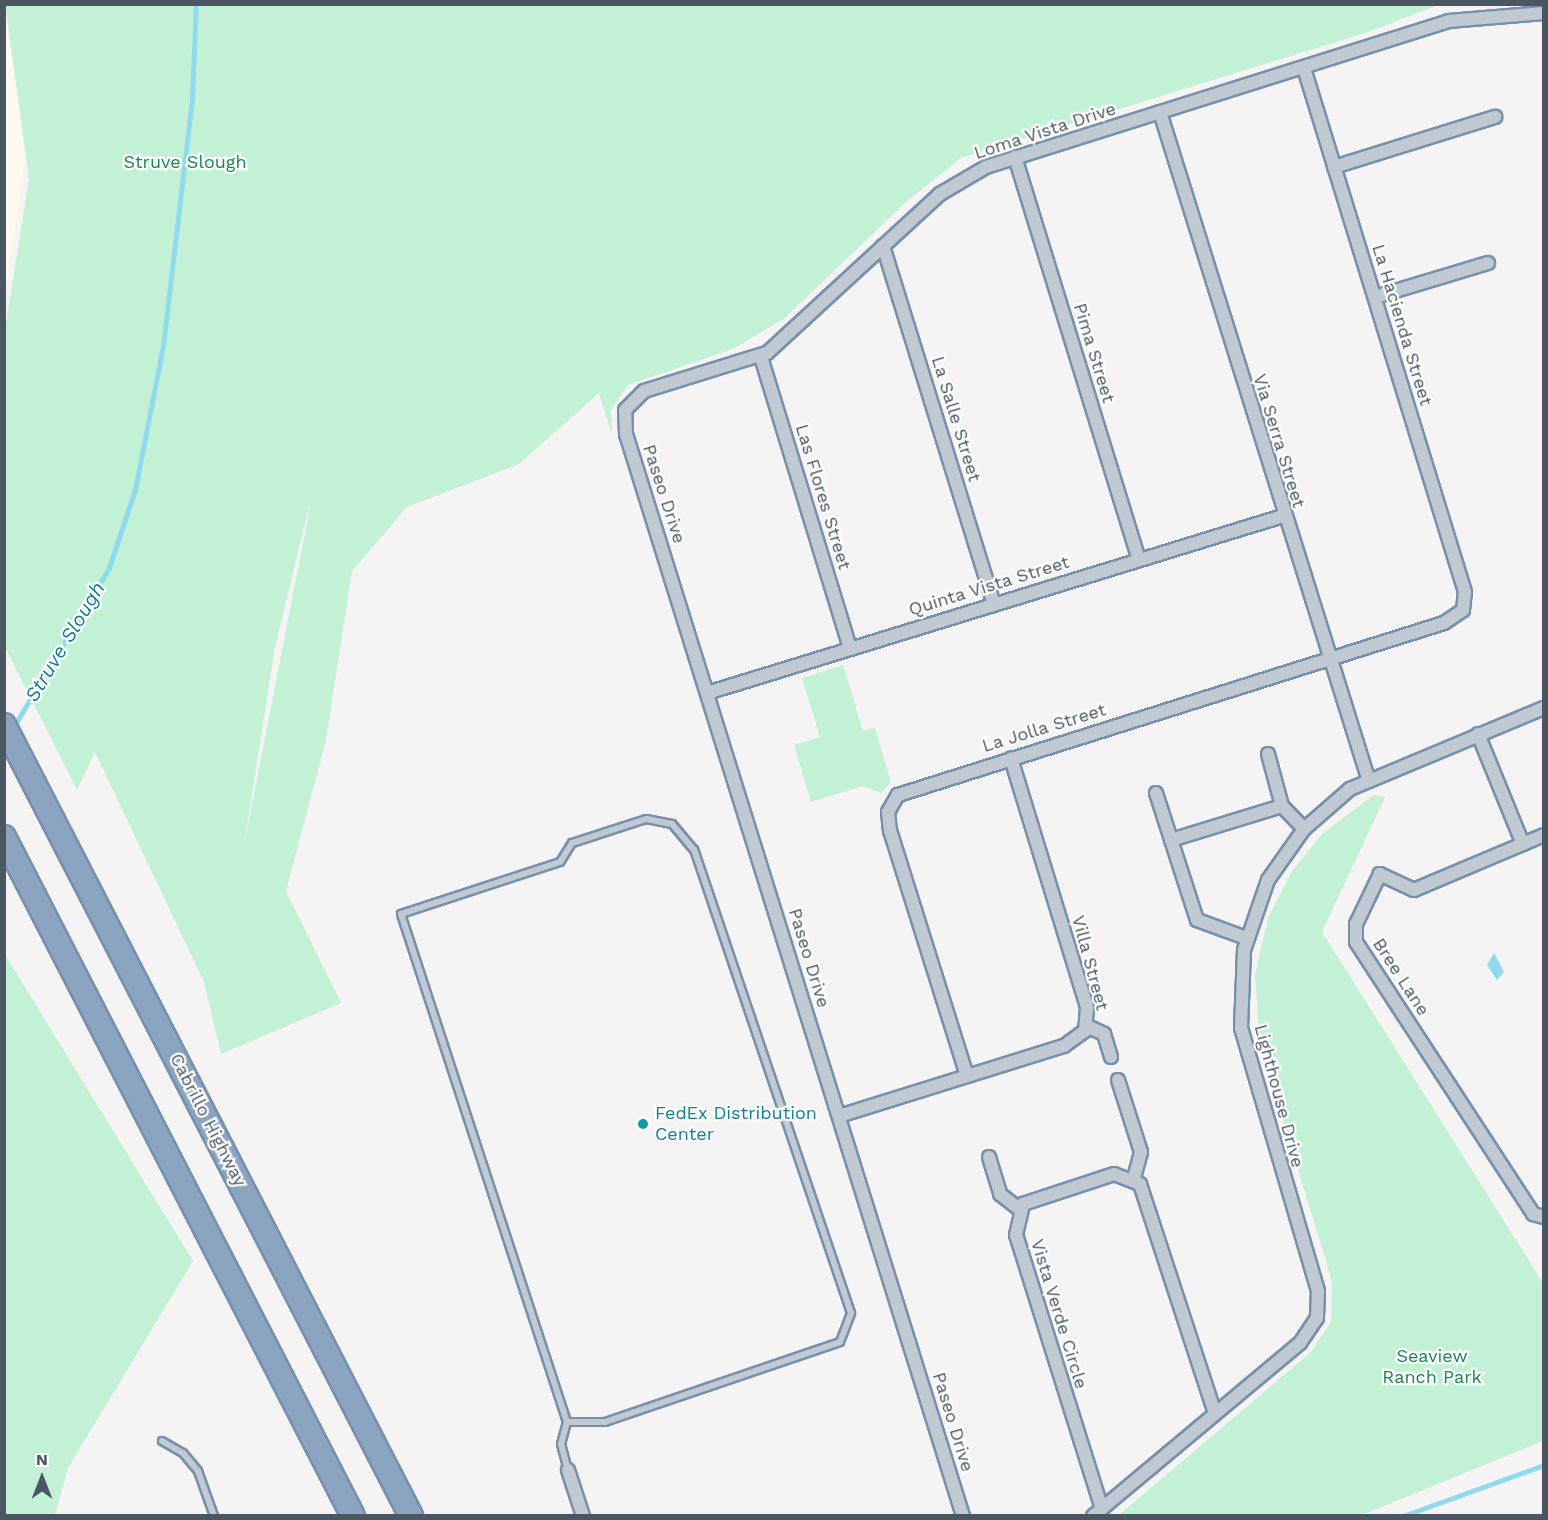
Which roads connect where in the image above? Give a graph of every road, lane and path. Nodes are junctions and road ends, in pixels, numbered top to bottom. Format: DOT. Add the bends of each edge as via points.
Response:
graph roads {
  1 [pos="1544,13"];
  2 [pos="1304,68"];
  3 [pos="1160,112"];
  4 [pos="1496,117"];
  5 [pos="1015,157"];
  6 [pos="1334,167"];
  7 [pos="884,246"];
  8 [pos="1488,262"];
  9 [pos="1375,297"];
  10 [pos="761,357"];
  11 [pos="625,411"];
  12 [pos="1282,516"];
  13 [pos="1139,559"];
  14 [pos="1464,592"];
  15 [pos="994,604"];
  16 [pos="850,648"];
  17 [pos="1328,660"];
  18 [pos="707,693"];
  19 [pos="1544,708"];
  20 [pos="4,725"];
  21 [pos="1478,734"];
  22 [pos="1268,754"];
  23 [pos="1011,758"];
  24 [pos="1368,778"];
  25 [pos="1156,793"];
  26 [pos="1282,806"];
  27 [pos="1304,829"];
  28 [pos="1544,835"];
  29 [pos="4,837"];
  30 [pos="1171,840"];
  31 [pos="1523,844"];
  32 [pos="1246,938"];
  33 [pos="1087,1026"];
  34 [pos="1111,1057"];
  35 [pos="967,1076"];
  36 [pos="1118,1080"];
  37 [pos="839,1116"];
  38 [pos="989,1158"];
  39 [pos="1134,1179"];
  40 [pos="1019,1209"];
  41 [pos="1544,1217"];
  42 [pos="1215,1413"];
  43 [pos="567,1422"];
  44 [pos="162,1441"];
  45 [pos="568,1470"];
  46 [pos="1097,1512"];
  47 [pos="214,1515"];
  48 [pos="353,1515"];
  49 [pos="411,1515"];
  50 [pos="583,1515"];
  51 [pos="963,1515"];
  1 -- 2 [label="street, Loma Vista Drive" via="1449,21"];
  2 -- 3 [label="street, Loma Vista Drive"];
  2 -- 6 [label="street, La Hacienda Street"];
  3 -- 5 [label="street, Loma Vista Drive"];
  3 -- 12 [label="street, Via Serra Street"];
  4 -- 6 [label="street"];
  5 -- 7 [label="street, Loma Vista Drive" via="958,181"];
  5 -- 13 [label="street, Pima Street"];
  6 -- 9 [label="street, La Hacienda Street"];
  7 -- 10 [label="street, Loma Vista Drive"];
  7 -- 15 [label="street, La Salle Street"];
  8 -- 9 [label="street"];
  9 -- 14 [label="street, La Hacienda Street"];
  10 -- 11 [label="street, Loma Vista Drive" via="644,391"];
  10 -- 16 [label="street, Las Flores Street"];
  11 -- 18 [label="street, Paseo Drive" via="626,434"];
  12 -- 13 [label="street, Quinta Vista Street"];
  12 -- 17 [label="street, Via Serra Street"];
  13 -- 15 [label="street, Quinta Vista Street"];
  14 -- 17 [label="street, La Jolla Street" via="1463,610 1453,619"];
  15 -- 16 [label="street, Quinta Vista Street"];
  16 -- 18 [label="street, Quinta Vista Street"];
  17 -- 23 [label="street, La Jolla Street"];
  17 -- 24 [label="street, Via Serra Street"];
  18 -- 37 [label="street, Paseo Drive"];
  19 -- 21 [label="street, Lighthouse Drive"];
  20 -- 49 [label="highway, Cabrillo Highway"];
  21 -- 24 [label="street, Lighthouse Drive"];
  21 -- 31 [label="street"];
  22 -- 26 [label="street"];
  23 -- 33 [label="street, Villa Street" via="1087,1007"];
  23 -- 35 [label="street, La Jolla Street" via="906,789 888,812"];
  24 -- 27 [label="street, Lighthouse Drive"];
  25 -- 30 [label="street"];
  26 -- 27 [label="street"];
  26 -- 30 [label="street"];
  27 -- 32 [label="street, Lighthouse Drive" via="1268,880"];
  28 -- 31 [label="street, Bree Lane"];
  29 -- 48 [label="highway"];
  30 -- 32 [label="street" via="1197,920"];
  31 -- 41 [label="street, Bree Lane" via="1414,890 1380,874 1356,924 1356,942 1533,1214"];
  32 -- 42 [label="street, Lighthouse Drive" via="1239,992 1243,1047 1315,1279 1319,1310 1300,1343"];
  33 -- 34 [label="street" via="1104,1034"];
  33 -- 35 [label="street, Villa Street" via="1064,1046"];
  35 -- 37 [label="street, Villa Street"];
  36 -- 39 [label="street" via="1141,1152"];
  37 -- 51 [label="street, Paseo Drive"];
  38 -- 40 [label="street" via="1000,1194"];
  39 -- 40 [label="street" via="1106,1176 1035,1198"];
  39 -- 42 [label="street" via="1143,1191"];
  40 -- 46 [label="street, Vista Verde Circle" via="1016,1235"];
  42 -- 46 [label="street, Lighthouse Drive"];
  43 -- 43 [label="lane" via="401,914 560,862 572,843 646,819 672,824 694,850 851,1313 840,1342 605,1422"];
  43 -- 45 [label="lane" via="561,1444"];
  44 -- 47 [label="lane" via="183,1453 198,1471"];
  45 -- 50 [label="street"];
}
